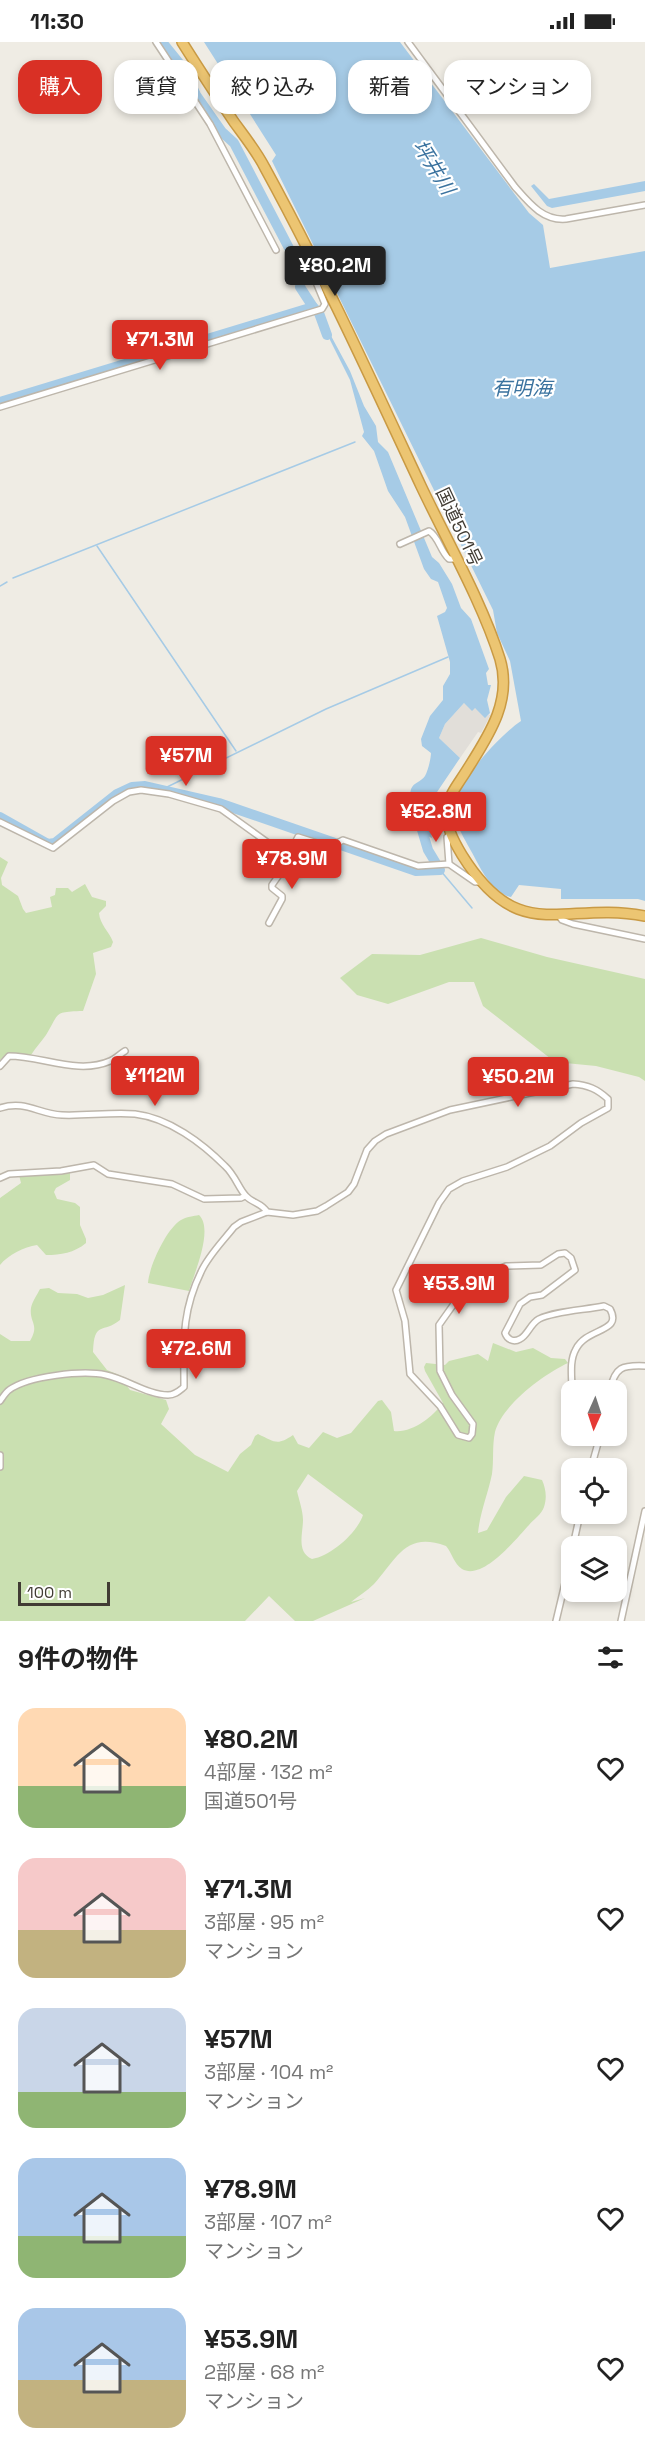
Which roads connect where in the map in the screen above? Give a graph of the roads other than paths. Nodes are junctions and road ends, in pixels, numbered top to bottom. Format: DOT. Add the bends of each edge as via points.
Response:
graph roads {
  1 [pos="182,42"];
  2 [pos="408,42"];
  3 [pos="157,44"];
  4 [pos="645,205"];
  5 [pos="276,250"];
  6 [pos="318,270"];
  7 [pos="0,408"];
  8 [pos="400,544"];
  9 [pos="455,559"];
  10 [pos="0,822"];
  11 [pos="451,834"];
  12 [pos="288,856"];
  13 [pos="447,864"];
  14 [pos="483,882"];
  15 [pos="559,916"];
  16 [pos="645,916"];
  17 [pos="269,923"];
  18 [pos="645,939"];
  19 [pos="125,1051"];
  20 [pos="0,1066"];
  21 [pos="0,1108"];
  22 [pos="0,1178"];
  23 [pos="245,1196"];
  24 [pos="267,1212"];
  25 [pos="645,1366"];
  26 [pos="572,1380"];
  27 [pos="613,1380"];
  28 [pos="0,1401"];
  29 [pos="0,1455"];
  30 [pos="0,1467"];
  31 [pos="645,1510"];
  32 [pos="561,1600"];
  33 [pos="556,1621"];
  34 [pos="621,1621"];
  1 -- 6 [label="highway, 国道501号" via="264,166"];
  2 -- 4 [label="street" via="515,187 545,216 566,219"];
  3 -- 5 [label="street" via="210,124"];
  6 -- 7 [label="street" via="313,276 324,300 322,309"];
  6 -- 9 [label="highway, 国道501号"];
  8 -- 9 [label="street" via="426,532 433,533 444,555"];
  9 -- 11 [label="highway, 国道501号" via="495,646 504,688 494,723 450,799 447,820"];
  10 -- 12 [label="street" via="52,848 122,796 141,790 221,808"];
  11 -- 13 [label="street" via="447,837"];
  11 -- 14 [label="highway, 国道501号"];
  12 -- 13 [label="street" via="298,837 330,847 343,840 424,867"];
  12 -- 17 [label="street" via="272,885 282,899"];
  13 -- 14 [label="street" via="475,882"];
  14 -- 15 [label="highway, 国道501号" via="517,909"];
  15 -- 16 [label="highway, 国道501号"];
  15 -- 18 [label="street" via="573,924"];
  19 -- 20 [label="street" via="111,1061 83,1067 28,1056 9,1056"];
  21 -- 23 [label="street" via="25,1105 61,1115 144,1116 187,1133 204,1146 227,1167"];
  22 -- 23 [label="street" via="94,1165 108,1174 172,1185 204,1199"];
  23 -- 24 [label="street"];
  24 -- 26 [label="street" via="293,1215 326,1206 354,1184 375,1140 439,1113 573,1084 599,1090 608,1099 608,1108 560,1140 449,1190 396,1290 405,1321 410,1374 440,1406 458,1435 469,1438 473,1424 440,1371 439,1324 468,1284 506,1266 541,1265 565,1253 572,1258 575,1270 542,1294 520,1304 505,1333 507,1338 518,1340 531,1324 545,1317 604,1306 610,1309 613,1323 583,1339 575,1350"];
  24 -- 28 [label="street" via="234,1227 201,1271 185,1316 184,1386 179,1391 165,1395 105,1375 69,1374 25,1383 9,1390"];
  25 -- 27 [label="street" via="622,1368"];
  29 -- 30 [label="street"];
  31 -- 34 [label="street"];
  32 -- 33 [label="street"];
}
